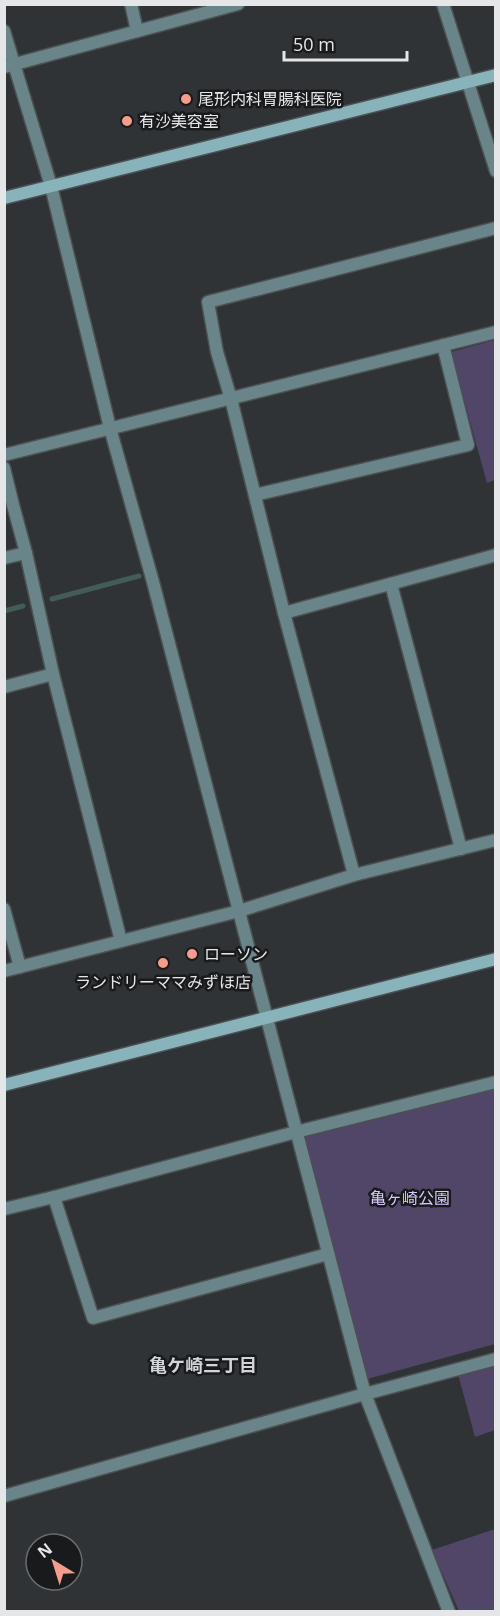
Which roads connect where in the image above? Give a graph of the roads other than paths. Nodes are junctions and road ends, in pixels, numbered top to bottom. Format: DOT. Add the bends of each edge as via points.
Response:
graph roads {
  1 [pos="131,4"];
  2 [pos="238,4"];
  3 [pos="443,4"];
  4 [pos="4,31"];
  5 [pos="137,31"];
  6 [pos="10,66"];
  7 [pos="495,75"];
  8 [pos="468,83"];
  9 [pos="495,171"];
  10 [pos="51,186"];
  11 [pos="4,198"];
  12 [pos="495,228"];
  13 [pos="495,332"];
  14 [pos="443,345"];
  15 [pos="231,399"];
  16 [pos="110,428"];
  17 [pos="4,455"];
  18 [pos="4,468"];
  19 [pos="255,495"];
  20 [pos="26,553"];
  21 [pos="4,558"];
  22 [pos="495,559"];
  23 [pos="391,584"];
  24 [pos="284,613"];
  25 [pos="52,674"];
  26 [pos="4,687"];
  27 [pos="495,840"];
  28 [pos="461,849"];
  29 [pos="354,875"];
  30 [pos="4,909"];
  31 [pos="239,911"];
  32 [pos="121,941"];
  33 [pos="495,959"];
  34 [pos="20,967"];
  35 [pos="4,971"];
  36 [pos="266,1017"];
  37 [pos="495,1082"];
  38 [pos="4,1085"];
  39 [pos="296,1132"];
  40 [pos="54,1197"];
  41 [pos="4,1209"];
  42 [pos="328,1254"];
  43 [pos="495,1359"];
  44 [pos="365,1394"];
  45 [pos="4,1496"];
  46 [pos="449,1611"];
  1 -- 5 [label="street"];
  2 -- 5 [label="street"];
  3 -- 8 [label="street"];
  4 -- 6 [label="street"];
  5 -- 6 [label="street"];
  6 -- 10 [label="street"];
  7 -- 8 [label="street"];
  8 -- 9 [label="street"];
  8 -- 10 [label="street"];
  10 -- 11 [label="street"];
  10 -- 16 [label="street"];
  12 -- 15 [label="street" via="208,302"];
  13 -- 14 [label="street"];
  14 -- 15 [label="street"];
  14 -- 19 [label="street" via="468,445"];
  15 -- 16 [label="street"];
  15 -- 19 [label="street"];
  16 -- 17 [label="street"];
  16 -- 31 [label="street"];
  18 -- 20 [label="street"];
  19 -- 24 [label="street"];
  20 -- 21 [label="street"];
  20 -- 25 [label="street"];
  22 -- 23 [label="street"];
  23 -- 24 [label="street"];
  23 -- 28 [label="street"];
  24 -- 29 [label="street"];
  25 -- 26 [label="street"];
  25 -- 32 [label="street"];
  27 -- 28 [label="street"];
  28 -- 29 [label="street"];
  29 -- 31 [label="street"];
  30 -- 34 [label="street"];
  31 -- 32 [label="street"];
  31 -- 36 [label="street"];
  32 -- 34 [label="street"];
  33 -- 36 [label="street"];
  34 -- 35 [label="street"];
  36 -- 38 [label="street"];
  36 -- 39 [label="street"];
  37 -- 39 [label="street"];
  39 -- 40 [label="street"];
  39 -- 42 [label="street"];
  40 -- 41 [label="street"];
  40 -- 42 [label="street" via="93,1318"];
  42 -- 44 [label="street"];
  43 -- 44 [label="street"];
  44 -- 45 [label="street"];
  44 -- 46 [label="street"];
}
